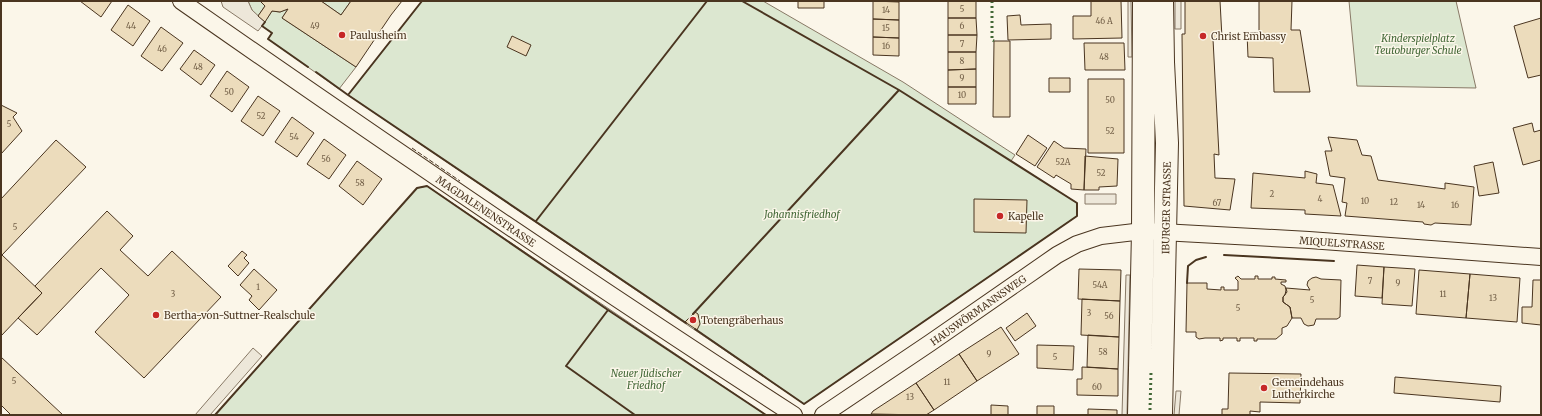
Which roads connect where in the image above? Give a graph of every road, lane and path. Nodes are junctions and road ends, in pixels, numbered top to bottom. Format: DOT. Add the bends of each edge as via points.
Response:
graph roads {
  1 [pos="181,1"];
  2 [pos="1144,1"];
  3 [pos="1162,1"];
  4 [pos="1143,231"];
  5 [pos="1166,232"];
  6 [pos="1541,257"];
  7 [pos="794,415"];
  8 [pos="823,415"];
  9 [pos="1139,415"];
  10 [pos="1161,415"];
  1 -- 7 [label="street, MAGDALENENSTRASSE" via="400,153"];
  2 -- 4 [label="main road"];
  3 -- 5 [label="main road, IBURGER STRASSE" via="1167,144"];
  4 -- 5 [label="street, MIQUELSTRASSE"];
  4 -- 8 [label="street, HAUSWÖRMANNSWEG" via="1101,236 1077,244 1057,255"];
  4 -- 9 [label="main road"];
  5 -- 6 [label="street, MIQUELSTRASSE"];
  5 -- 10 [label="main road, IBURGER STRASSE"];
}
